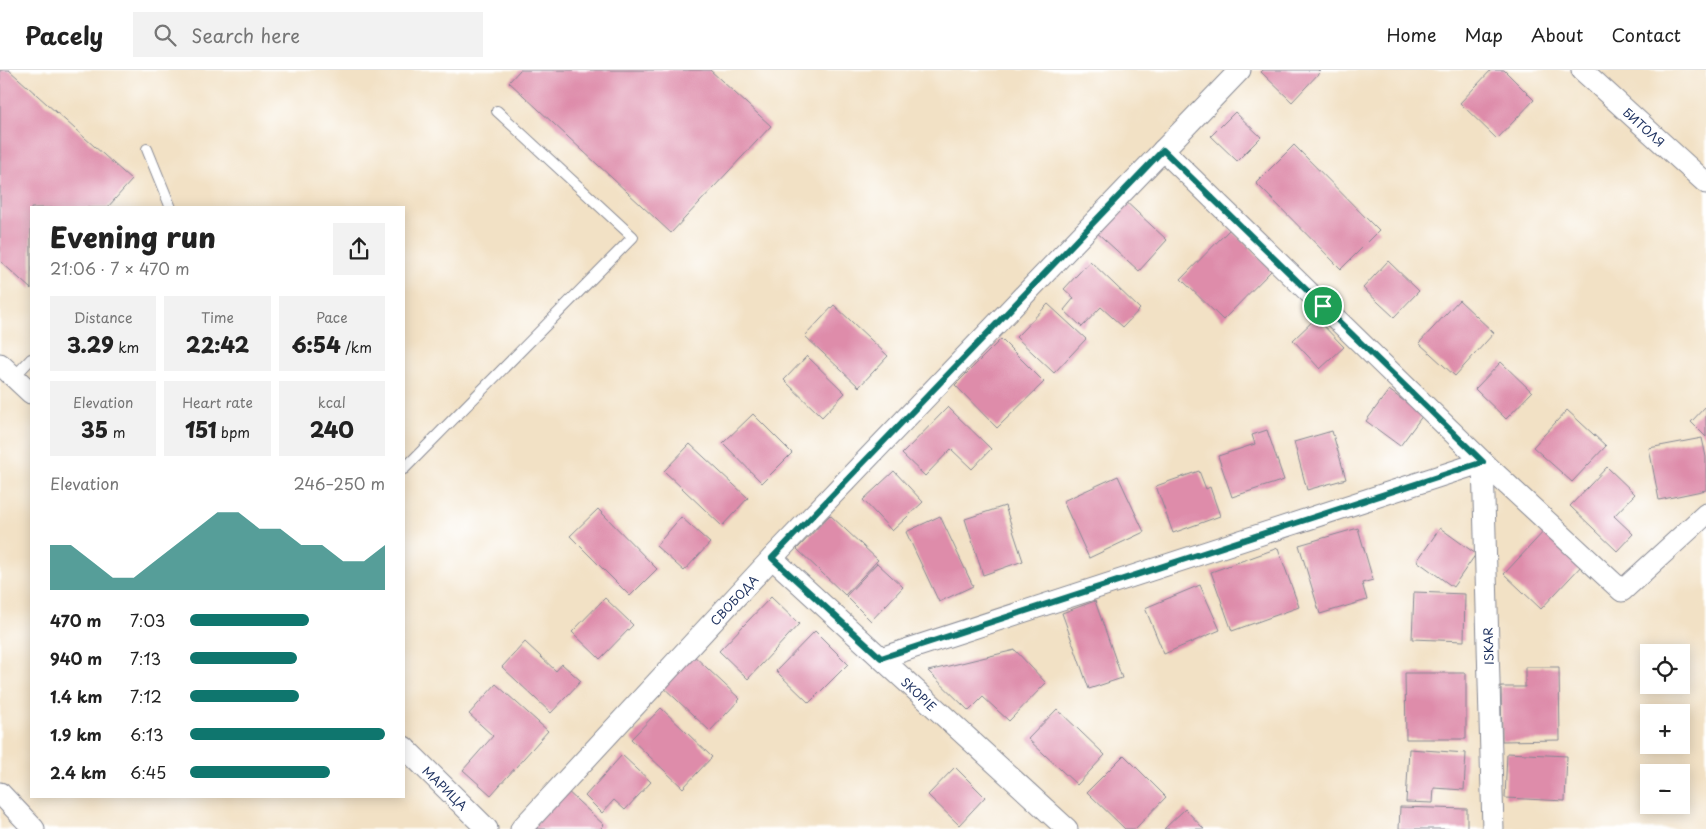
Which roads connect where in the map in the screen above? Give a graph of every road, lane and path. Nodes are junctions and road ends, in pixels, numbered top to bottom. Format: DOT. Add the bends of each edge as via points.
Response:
graph roads {
  1 [pos="1240,70"];
  2 [pos="1582,70"];
  3 [pos="497,111"];
  4 [pos="147,149"];
  5 [pos="1163,150"];
  6 [pos="1706,183"];
  7 [pos="170,206"];
  8 [pos="30,359"];
  9 [pos="7,370"];
  10 [pos="30,392"];
  11 [pos="1483,462"];
  12 [pos="405,468"];
  13 [pos="1706,514"];
  14 [pos="772,558"];
  15 [pos="881,658"];
  16 [pos="405,748"];
  17 [pos="0,793"];
  18 [pos="34,829"];
  19 [pos="487,829"];
  20 [pos="522,829"];
  21 [pos="1066,829"];
  22 [pos="1493,829"];
  1 -- 5 [label="street, СВОБОДА"];
  2 -- 6 [label="street, БИТОЛЯ"];
  3 -- 12 [label="lane" via="633,237"];
  4 -- 7 [label="lane"];
  5 -- 11 [label="street"];
  5 -- 14 [label="street, СВОБОДА"];
  8 -- 9 [label="lane"];
  9 -- 10 [label="street"];
  11 -- 13 [label="street" via="1622,591"];
  11 -- 15 [label="street"];
  11 -- 22 [label="street, ISKAR"];
  14 -- 15 [label="street, SKOPIE"];
  14 -- 20 [label="street, СВОБОДА"];
  15 -- 21 [label="street, SKOPIE"];
  16 -- 19 [label="street, МАРИЦА"];
  17 -- 18 [label="street"];
}
